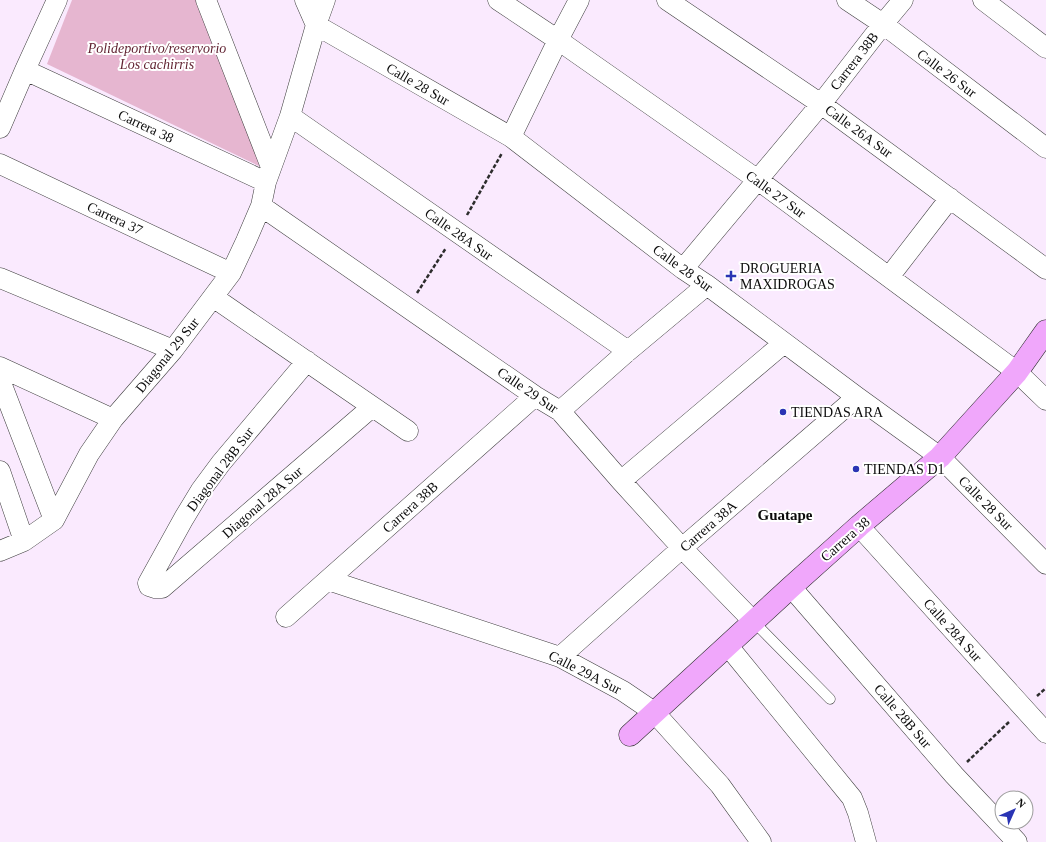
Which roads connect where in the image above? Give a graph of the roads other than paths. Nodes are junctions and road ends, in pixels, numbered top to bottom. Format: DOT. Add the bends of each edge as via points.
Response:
graph roads {
  1 [pos="57,0"];
  2 [pos="206,0"];
  3 [pos="305,0"];
  4 [pos="325,0"];
  5 [pos="498,0"];
  6 [pos="579,0"];
  7 [pos="667,0"];
  8 [pos="847,0"];
  9 [pos="903,0"];
  10 [pos="983,0"];
  11 [pos="883,24"];
  12 [pos="316,26"];
  13 [pos="558,40"];
  14 [pos="1046,48"];
  15 [pos="25,70"];
  16 [pos="821,104"];
  17 [pos="290,116"];
  18 [pos="0,128"];
  19 [pos="511,137"];
  20 [pos="1046,148"];
  21 [pos="0,164"];
  22 [pos="269,175"];
  23 [pos="758,180"];
  24 [pos="950,198"];
  25 [pos="262,206"];
  26 [pos="683,269"];
  27 [pos="1046,269"];
  28 [pos="231,273"];
  29 [pos="889,277"];
  30 [pos="0,278"];
  31 [pos="707,285"];
  32 [pos="213,297"];
  33 [pos="1046,331"];
  34 [pos="784,343"];
  35 [pos="173,350"];
  36 [pos="628,351"];
  37 [pos="307,361"];
  38 [pos="0,367"];
  39 [pos="1018,372"];
  40 [pos="0,380"];
  41 [pos="535,396"];
  42 [pos="857,397"];
  43 [pos="1046,400"];
  44 [pos="372,408"];
  45 [pos="560,411"];
  46 [pos="113,419"];
  47 [pos="408,431"];
  48 [pos="940,457"];
  49 [pos="0,471"];
  50 [pos="620,481"];
  51 [pos="54,520"];
  52 [pos="859,526"];
  53 [pos="24,541"];
  54 [pos="682,548"];
  55 [pos="0,551"];
  56 [pos="1046,564"];
  57 [pos="328,580"];
  58 [pos="149,586"];
  59 [pos="791,587"];
  60 [pos="286,617"];
  61 [pos="753,621"];
  62 [pos="728,646"];
  63 [pos="560,657"];
  64 [pos="830,700"];
  65 [pos="654,712"];
  66 [pos="1046,733"];
  67 [pos="630,734"];
  68 [pos="761,842"];
  69 [pos="866,842"];
  70 [pos="1017,842"];
  1 -- 15 [label="street"];
  2 -- 22 [label="street"];
  3 -- 12 [label="street"];
  4 -- 12 [label="street, Diagonal 29 Sur"];
  5 -- 13 [label="street, Calle 27 Sur"];
  6 -- 13 [label="street"];
  7 -- 16 [label="street, Calle 26A Sur"];
  8 -- 11 [label="street, Calle 26 Sur"];
  9 -- 11 [label="street, Carrera 38B"];
  10 -- 14 [label="street"];
  11 -- 16 [label="street, Carrera 38B"];
  11 -- 20 [label="street, Calle 26 Sur"];
  12 -- 17 [label="street, Diagonal 29 Sur"];
  12 -- 19 [label="street, Calle 28 Sur"];
  13 -- 19 [label="street"];
  13 -- 23 [label="street, Calle 27 Sur"];
  15 -- 18 [label="street"];
  15 -- 22 [label="street, Carrera 38"];
  16 -- 23 [label="street, Carrera 38B"];
  16 -- 24 [label="street, Calle 26A Sur"];
  17 -- 22 [label="street, Diagonal 29 Sur"];
  17 -- 36 [label="street, Calle 28A Sur"];
  19 -- 26 [label="street, Calle 28 Sur"];
  21 -- 28 [label="street, Carrera 37"];
  22 -- 25 [label="street, Diagonal 29 Sur"];
  23 -- 26 [label="street, Carrera 38B"];
  23 -- 29 [label="street, Calle 27 Sur"];
  24 -- 27 [label="street, Calle 26A Sur"];
  24 -- 29 [label="street"];
  25 -- 28 [label="street, Diagonal 29 Sur"];
  25 -- 41 [label="street, Calle 29 Sur"];
  26 -- 31 [label="street, Calle 28 Sur"];
  28 -- 32 [label="street, Diagonal 29 Sur"];
  29 -- 39 [label="street, Calle 27 Sur"];
  30 -- 35 [label="street"];
  31 -- 34 [label="street, Calle 28 Sur"];
  31 -- 36 [label="street"];
  32 -- 35 [label="street, Diagonal 29 Sur"];
  32 -- 37 [label="street"];
  33 -- 39 [label="street, Carrera 38"];
  34 -- 42 [label="street, Calle 28 Sur"];
  34 -- 50 [label="street"];
  35 -- 46 [label="street, Diagonal 29 Sur"];
  36 -- 45 [label="street"];
  37 -- 44 [label="street"];
  37 -- 58 [label="street, Diagonal 28B Sur" via="201,490 148,583"];
  38 -- 46 [label="street"];
  39 -- 43 [label="street, Calle 27 Sur"];
  39 -- 48 [label="street, Carrera 38"];
  40 -- 51 [label="street"];
  41 -- 45 [label="street, Calle 29 Sur"];
  41 -- 57 [label="street, Carrera 38B"];
  42 -- 48 [label="street, Calle 28 Sur"];
  42 -- 54 [label="street, Carrera 38A"];
  44 -- 47 [label="street"];
  44 -- 58 [label="street, Diagonal 28A Sur" via="162,588"];
  45 -- 50 [label="street, Calle 29 Sur"];
  46 -- 51 [label="street, Diagonal 29 Sur" via="89,454"];
  48 -- 52 [label="street, Carrera 38"];
  48 -- 56 [label="street, Calle 28 Sur"];
  49 -- 53 [label="street"];
  50 -- 54 [label="street, Calle 29 Sur"];
  51 -- 53 [label="street"];
  52 -- 59 [label="street, Carrera 38"];
  52 -- 66 [label="street, Calle 28A Sur"];
  53 -- 55 [label="street"];
  54 -- 61 [label="street, Calle 29 Sur"];
  54 -- 63 [label="street, Carrera 38A"];
  57 -- 60 [label="street, Carrera 38B"];
  57 -- 63 [label="street, Calle 29A Sur"];
  59 -- 61 [label="street, Carrera 38"];
  59 -- 70 [label="street, Calle 28B Sur" via="954,775"];
  61 -- 62 [label="street, Carrera 38"];
  61 -- 64 [label="lane"];
  62 -- 65 [label="street, Carrera 38"];
  62 -- 69 [label="street" via="852,798"];
  63 -- 65 [label="street, Calle 29A Sur" via="623,690"];
  65 -- 67 [label="street, Carrera 38"];
  65 -- 68 [label="street, Calle 29A Sur" via="720,786"];
}
